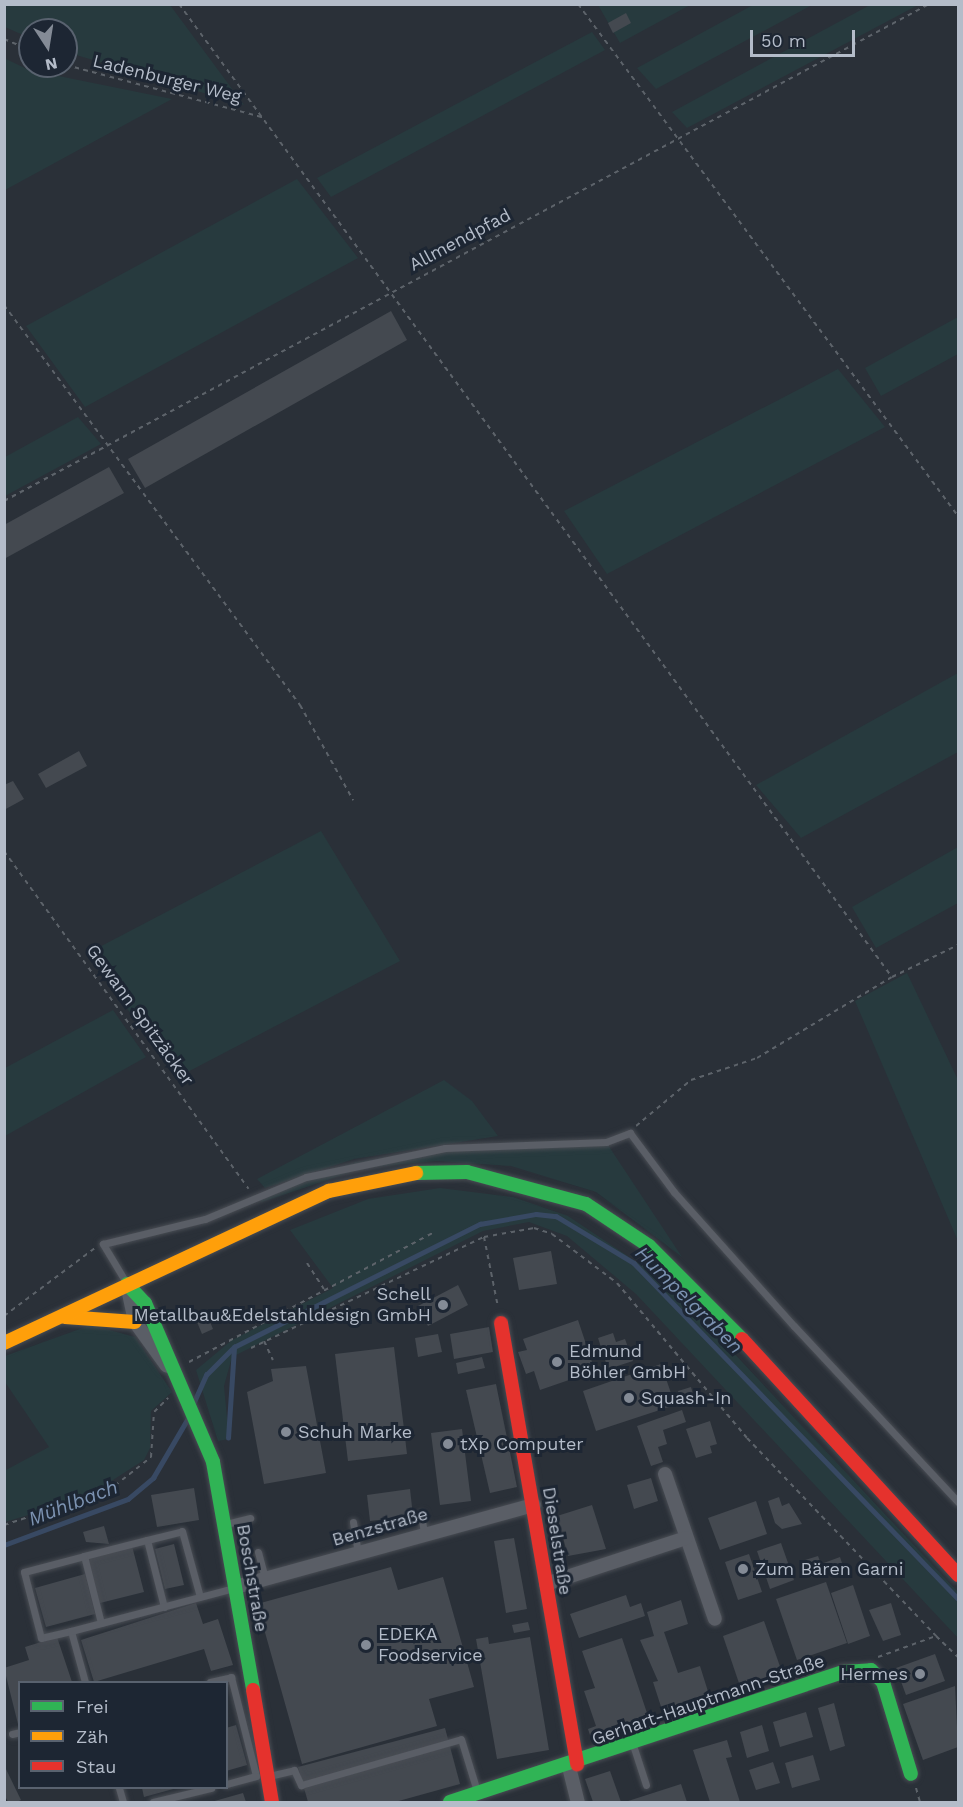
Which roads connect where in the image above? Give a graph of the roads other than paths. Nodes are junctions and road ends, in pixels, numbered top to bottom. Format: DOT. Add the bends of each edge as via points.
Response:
graph roads {
  1 [pos="127,1284"];
  2 [pos="59,1317"];
  3 [pos="135,1322"];
  4 [pos="501,1323"];
  5 [pos="4,1343"];
  6 [pos="170,1371"];
  7 [pos="665,1474"];
  8 [pos="958,1502"];
  9 [pos="534,1505"];
  10 [pos="420,1514"];
  11 [pos="250,1518"];
  12 [pos="353,1522"];
  13 [pos="225,1524"];
  14 [pos="424,1533"];
  15 [pos="686,1538"];
  16 [pos="147,1540"];
  17 [pos="258,1552"];
  18 [pos="358,1552"];
  19 [pos="84,1556"];
  20 [pos="958,1575"];
  21 [pos="265,1578"];
  22 [pos="546,1584"];
  23 [pos="236,1587"];
  24 [pos="200,1597"];
  25 [pos="164,1607"];
  26 [pos="715,1618"];
  27 [pos="101,1623"];
  28 [pos="71,1631"];
  29 [pos="84,1681"];
  30 [pos="217,1681"];
  31 [pos="633,1745"];
  32 [pos="573,1766"];
  33 [pos="911,1774"];
  34 [pos="268,1777"];
  35 [pos="228,1783"];
  36 [pos="646,1785"];
  37 [pos="207,1789"];
  38 [pos="477,1793"];
  39 [pos="453,1802"];
  40 [pos="153,1803"];
  41 [pos="272,1803"];
  42 [pos="578,1803"];
  1 -- 2 [label="street"];
  1 -- 3 [label="street, Boschstraße"];
  1 -- 6 [label="street, Boschstraße" via="146,1303"];
  1 -- 8 [label="lane" via="103,1244 205,1220 252,1197 356,1162 445,1148 606,1142 630,1133 674,1192"];
  1 -- 20 [label="street" via="329,1191 393,1174 467,1172 535,1186 586,1204 649,1246 728,1324"];
  2 -- 3 [label="street"];
  2 -- 5 [label="street"];
  3 -- 6 [label="street, Boschstraße"];
  4 -- 9 [label="street, Dieselstraße"];
  6 -- 13 [label="street, Boschstraße" via="213,1462"];
  7 -- 15 [label="street"];
  9 -- 14 [label="street, Benzstraße"];
  9 -- 22 [label="street, Dieselstraße"];
  10 -- 14 [label="lane"];
  11 -- 13 [label="lane"];
  12 -- 18 [label="lane"];
  13 -- 23 [label="street, Boschstraße"];
  14 -- 18 [label="street, Benzstraße"];
  15 -- 22 [label="street"];
  15 -- 26 [label="street"];
  16 -- 19 [label="lane"];
  16 -- 24 [label="lane" via="182,1531"];
  16 -- 25 [label="lane"];
  17 -- 21 [label="lane"];
  18 -- 21 [label="street, Benzstraße"];
  19 -- 27 [label="lane"];
  19 -- 28 [label="lane" via="24,1572 42,1638"];
  21 -- 23 [label="street, Benzstraße"];
  22 -- 32 [label="street, Dieselstraße"];
  23 -- 24 [label="lane"];
  23 -- 34 [label="street, Boschstraße"];
  24 -- 25 [label="lane"];
  25 -- 27 [label="lane"];
  27 -- 28 [label="lane"];
  28 -- 29 [label="lane"];
  30 -- 35 [label="lane" via="231,1677 256,1776"];
  31 -- 32 [label="street, Gerhart-Hauptmann-Straße"];
  31 -- 33 [label="street, Gerhart-Hauptmann-Straße" via="844,1672 871,1670 883,1682"];
  31 -- 36 [label="lane"];
  32 -- 38 [label="street, Gerhart-Hauptmann-Straße"];
  32 -- 42 [label="street"];
  34 -- 38 [label="lane" via="294,1770 301,1785 461,1739"];
  34 -- 41 [label="street, Boschstraße"];
  37 -- 40 [label="lane"];
  38 -- 39 [label="street, Gerhart-Hauptmann-Straße"];
}
